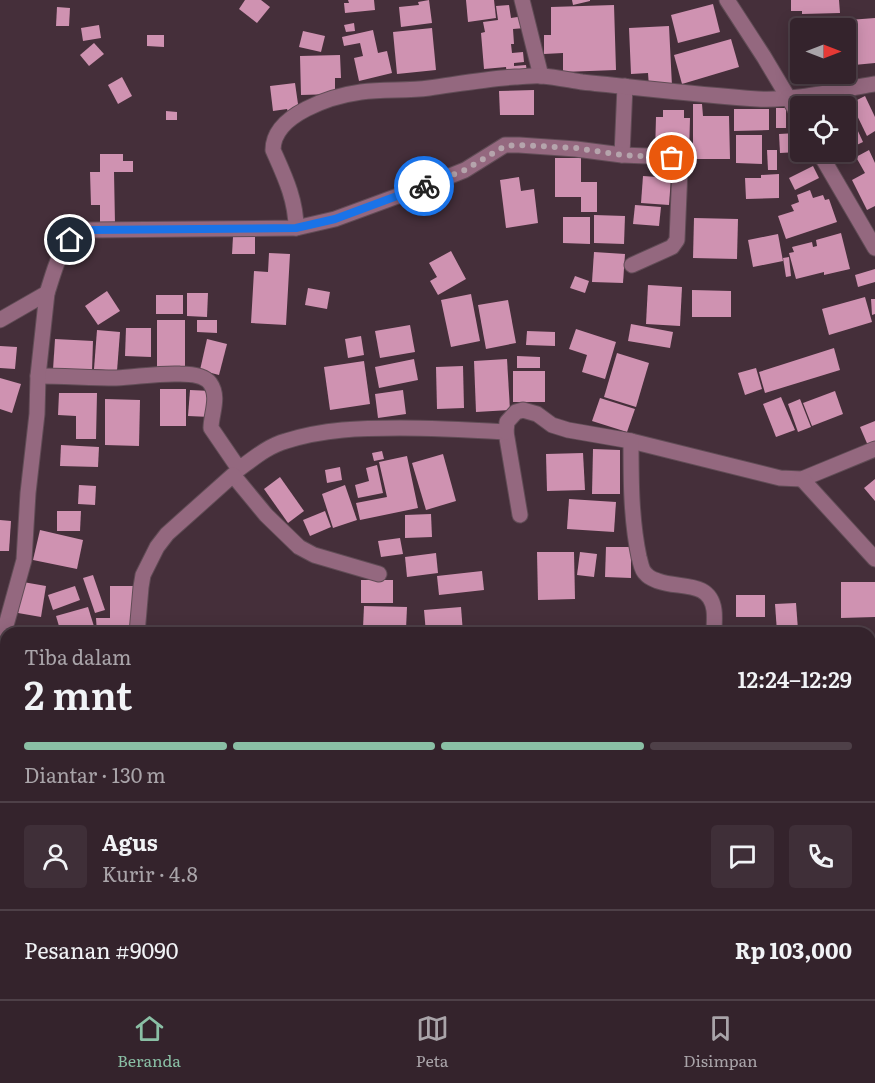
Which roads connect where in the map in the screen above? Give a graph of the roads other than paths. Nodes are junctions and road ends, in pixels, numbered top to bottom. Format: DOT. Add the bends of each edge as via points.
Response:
graph roads {
  1 [pos="522,0"];
  2 [pos="727,0"];
  3 [pos="541,76"];
  4 [pos="875,84"];
  5 [pos="625,86"];
  6 [pos="789,98"];
  7 [pos="622,155"];
  8 [pos="825,162"];
  9 [pos="296,228"];
  10 [pos="875,249"];
  11 [pos="632,265"];
  12 [pos="47,293"];
  13 [pos="0,320"];
  14 [pos="38,376"];
  15 [pos="506,432"];
  16 [pos="631,441"];
  17 [pos="875,449"];
  18 [pos="236,472"];
  19 [pos="802,479"];
  20 [pos="520,514"];
  21 [pos="875,559"];
  22 [pos="379,574"];
  23 [pos="6,627"];
  24 [pos="138,627"];
  25 [pos="714,627"];
  1 -- 3 [label="street"];
  2 -- 6 [label="street"];
  3 -- 5 [label="street"];
  3 -- 9 [label="street" via="361,92 299,113 276,134 273,144 290,191"];
  4 -- 6 [label="street"];
  5 -- 6 [label="street" via="760,99"];
  5 -- 7 [label="street"];
  7 -- 9 [label="street" via="576,148 505,146 465,170 425,186 335,219"];
  7 -- 11 [label="street" via="672,158 680,169 677,240 672,247"];
  8 -- 10 [label="street"];
  9 -- 12 [label="street" via="90,230 70,240"];
  12 -- 13 [label="street"];
  12 -- 14 [label="street"];
  14 -- 18 [label="street" via="116,378 179,374 203,378 214,390 210,428"];
  14 -- 23 [label="street" via="24,560"];
  15 -- 16 [label="street" via="507,422 523,410 552,425"];
  15 -- 18 [label="street" via="423,428 327,430 284,441"];
  15 -- 20 [label="street"];
  16 -- 19 [label="street" via="780,478"];
  16 -- 25 [label="street" via="630,482 642,570 664,583 704,591 711,597 715,611"];
  17 -- 19 [label="street"];
  18 -- 22 [label="street" via="266,514 299,547"];
  18 -- 24 [label="street" via="157,547 143,575"];
  19 -- 21 [label="street"];
}
